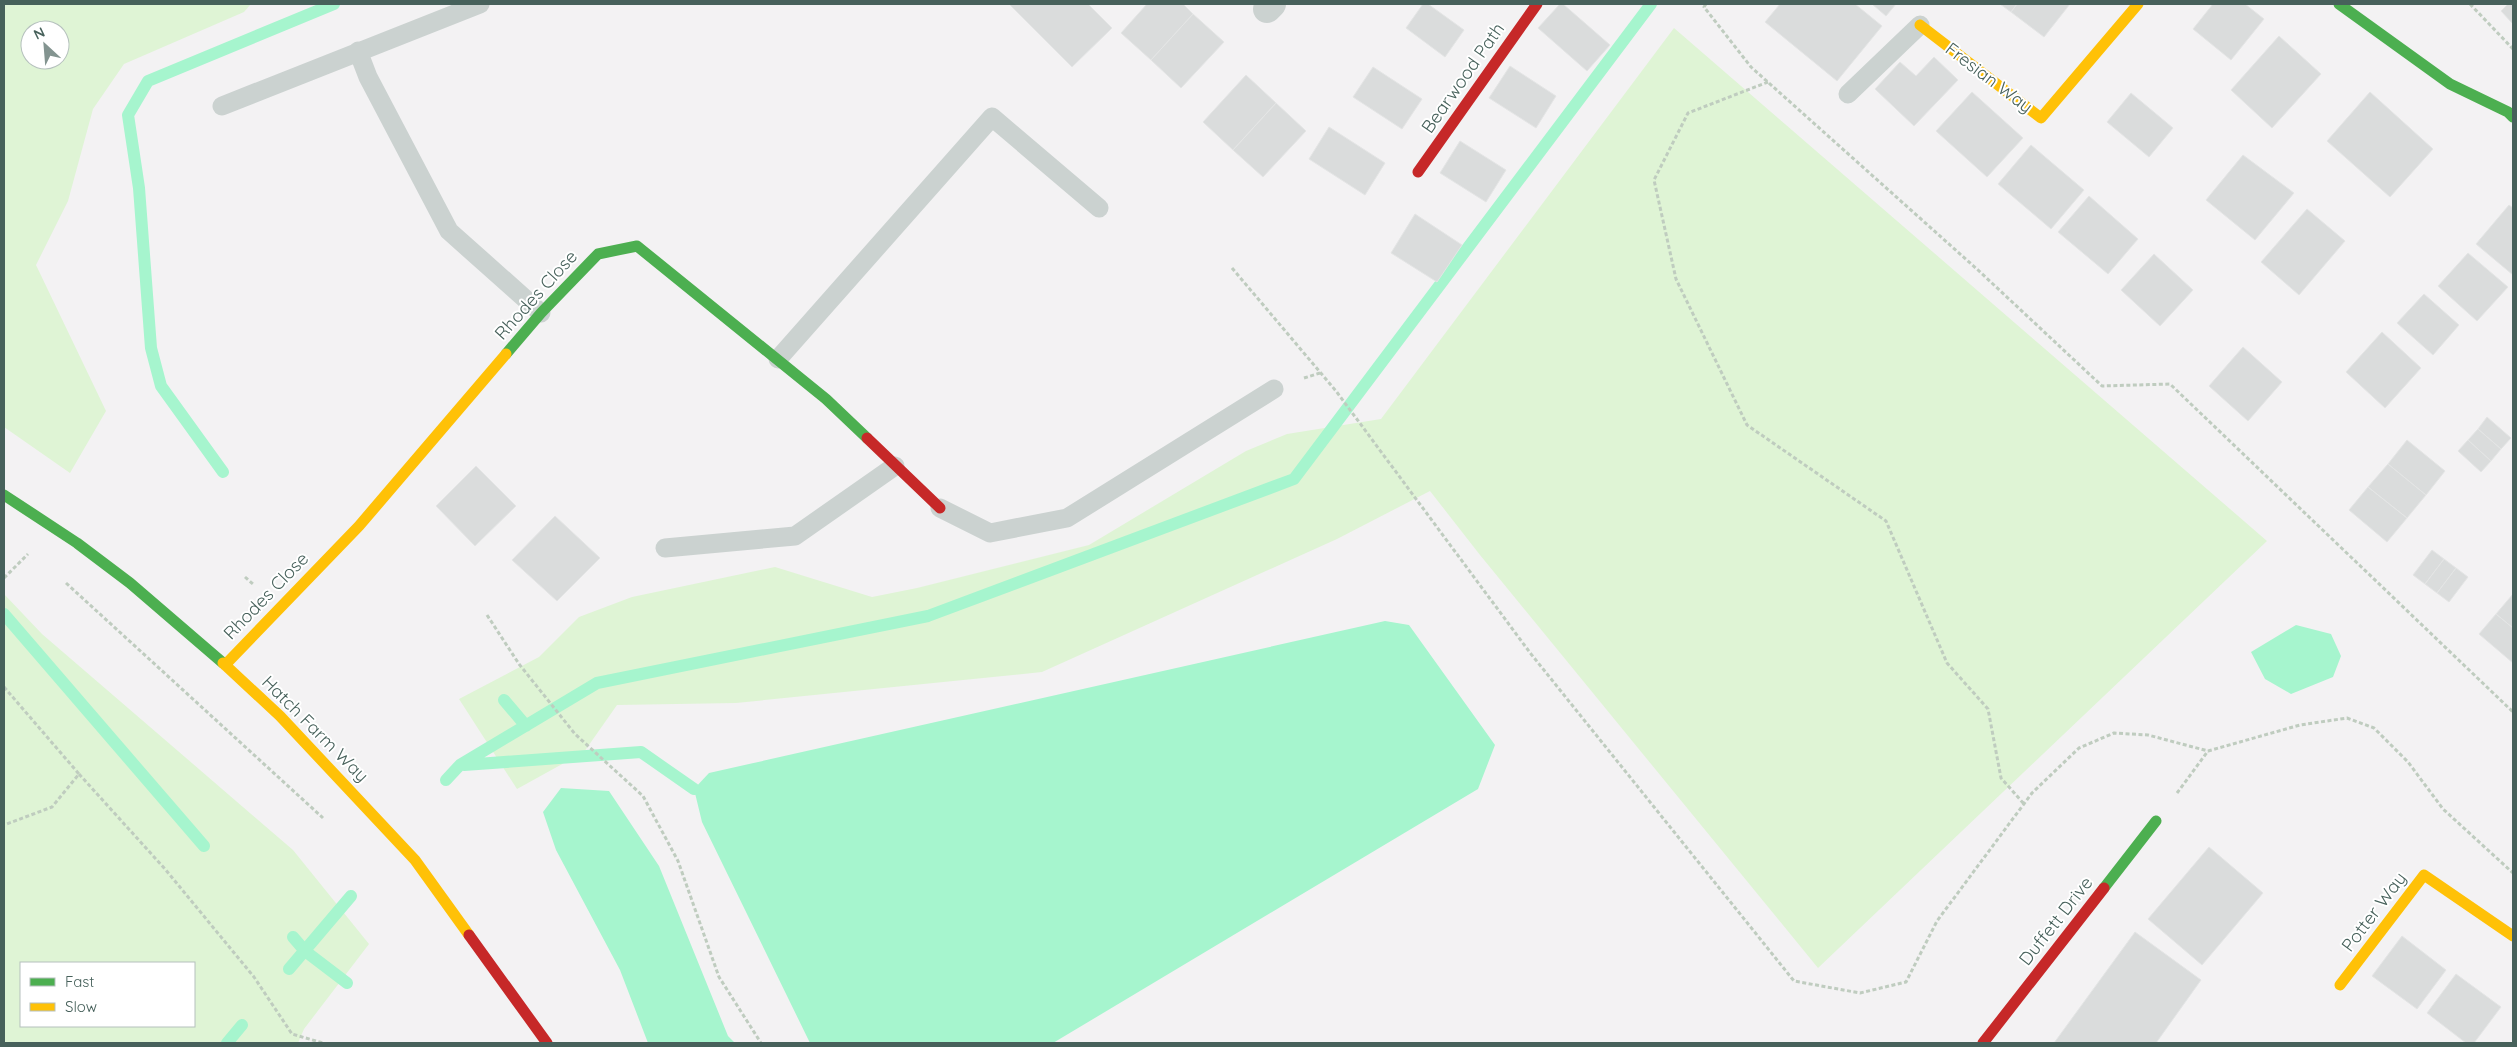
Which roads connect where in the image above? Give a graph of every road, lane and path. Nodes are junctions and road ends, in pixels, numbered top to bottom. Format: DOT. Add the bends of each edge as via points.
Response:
graph roads {
  1 [pos="480,4"];
  2 [pos="1537,4"];
  3 [pos="1706,4"];
  4 [pos="2138,4"];
  5 [pos="2339,4"];
  6 [pos="2470,4"];
  7 [pos="1920,25"];
  8 [pos="2513,49"];
  9 [pos="358,51"];
  10 [pos="1768,82"];
  11 [pos="1848,94"];
  12 [pos="222,106"];
  13 [pos="2513,117"];
  14 [pos="1418,172"];
  15 [pos="1100,208"];
  16 [pos="1232,268"];
  17 [pos="542,313"];
  18 [pos="778,359"];
  19 [pos="1274,389"];
  20 [pos="895,466"];
  21 [pos="4,495"];
  22 [pos="940,508"];
  23 [pos="665,548"];
  24 [pos="31,551"];
  25 [pos="4,578"];
  26 [pos="60,578"];
  27 [pos="487,616"];
  28 [pos="225,665"];
  29 [pos="4,687"];
  30 [pos="2513,712"];
  31 [pos="2208,751"];
  32 [pos="80,774"];
  33 [pos="2024,804"];
  34 [pos="2156,821"];
  35 [pos="327,822"];
  36 [pos="4,825"];
  37 [pos="2513,873"];
  38 [pos="2513,936"];
  39 [pos="2340,985"];
  40 [pos="323,1043"];
  41 [pos="547,1043"];
  42 [pos="761,1043"];
  43 [pos="1983,1043"];
  1 -- 9 [label="lane"];
  2 -- 14 [label="street, Bearwood Path"];
  3 -- 10 [label="path" via="1704,7 1752,68"];
  4 -- 7 [label="street, Fresian Way" via="2041,118"];
  5 -- 13 [label="street" via="2450,84"];
  6 -- 8 [label="path"];
  7 -- 11 [label="lane, Fresian Way"];
  9 -- 12 [label="lane"];
  9 -- 17 [label="lane" via="368,77 449,231"];
  10 -- 30 [label="path" via="2102,386 2170,384"];
  10 -- 33 [label="path" via="1688,113 1654,180 1676,279 1747,425 1886,521 1947,663 1988,709 2000,778"];
  15 -- 18 [label="lane" via="992,117"];
  16 -- 33 [label="path" via="1336,391 1531,654 1794,981 1860,993 1906,982 1937,920"];
  17 -- 18 [label="street, Rhodes Close" via="598,254 637,246"];
  17 -- 28 [label="street, Rhodes Close" via="359,526"];
  18 -- 20 [label="street, Rhodes Close" via="826,399"];
  19 -- 22 [label="lane" via="1067,518 990,533"];
  20 -- 22 [label="street, Rhodes Close"];
  20 -- 23 [label="lane" via="795,536"];
  21 -- 28 [label="street, Hatch Farm Way" via="130,583"];
  24 -- 25 [label="path"];
  26 -- 35 [label="path"];
  27 -- 42 [label="path" via="519,664 575,734 643,796 678,861 719,977"];
  28 -- 41 [label="street, Hatch Farm Way" via="280,716 415,860"];
  29 -- 32 [label="path"];
  31 -- 33 [label="path" via="2148,735 2114,733 2079,748"];
  31 -- 34 [label="path"];
  31 -- 37 [label="path" via="2300,725 2347,718 2374,728 2408,762 2443,809"];
  32 -- 36 [label="path" via="52,807"];
  32 -- 40 [label="path" via="166,869 248,970 292,1034"];
  34 -- 43 [label="street, Duffett Drive"];
  38 -- 39 [label="street, Potter Way" via="2424,875"];
}
